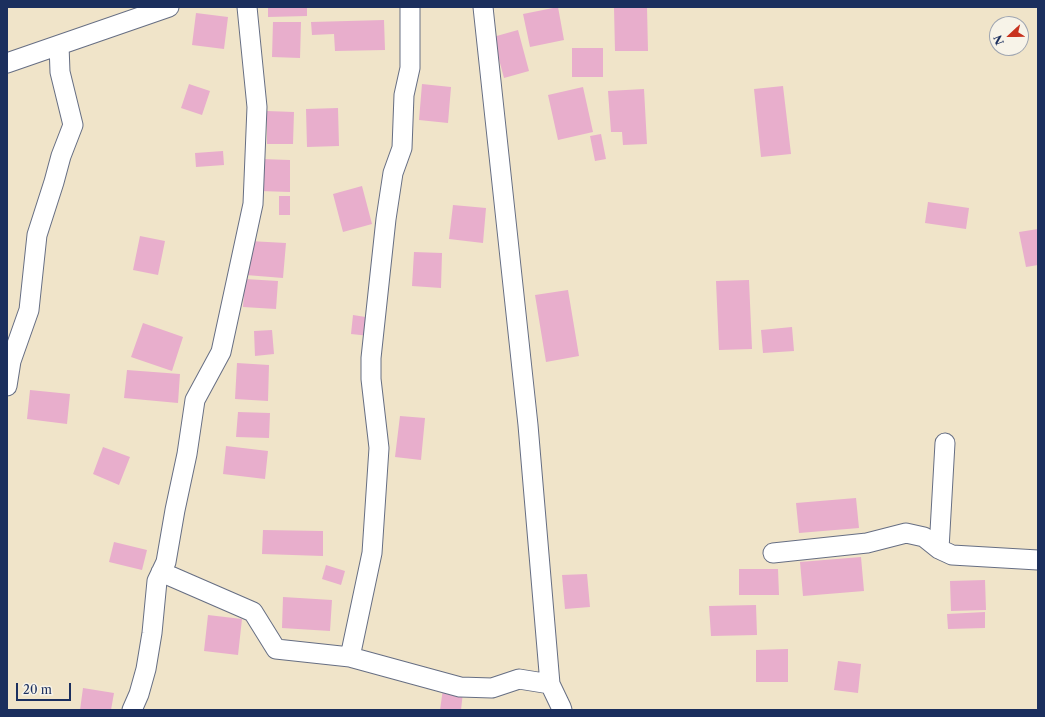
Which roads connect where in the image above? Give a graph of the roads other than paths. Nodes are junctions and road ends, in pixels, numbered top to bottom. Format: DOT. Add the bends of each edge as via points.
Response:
graph roads {
  1 [pos="169,7"];
  2 [pos="247,7"];
  3 [pos="410,7"];
  4 [pos="483,7"];
  5 [pos="59,45"];
  6 [pos="7,63"];
  7 [pos="7,386"];
  8 [pos="945,443"];
  9 [pos="939,549"];
  10 [pos="774,553"];
  11 [pos="1038,560"];
  12 [pos="161,572"];
  13 [pos="350,657"];
  14 [pos="550,684"];
  15 [pos="132,710"];
  16 [pos="562,710"];
  1 -- 5 [label="street"];
  2 -- 12 [label="street" via="257,107 253,204 221,352 195,400 166,562"];
  3 -- 13 [label="street" via="410,68 404,94 402,148 393,173 371,358 379,448 372,553"];
  4 -- 14 [label="street" via="528,426"];
  5 -- 6 [label="street"];
  5 -- 7 [label="street" via="60,72 73,125 37,235 29,310 11,361"];
  8 -- 9 [label="street"];
  9 -- 10 [label="street" via="924,537 906,533 867,542"];
  9 -- 11 [label="street" via="952,555"];
  12 -- 13 [label="street" via="253,612 276,649"];
  12 -- 15 [label="street" via="157,581 146,669"];
  13 -- 14 [label="street" via="460,687 492,688 519,679"];
  14 -- 16 [label="street"];
}
